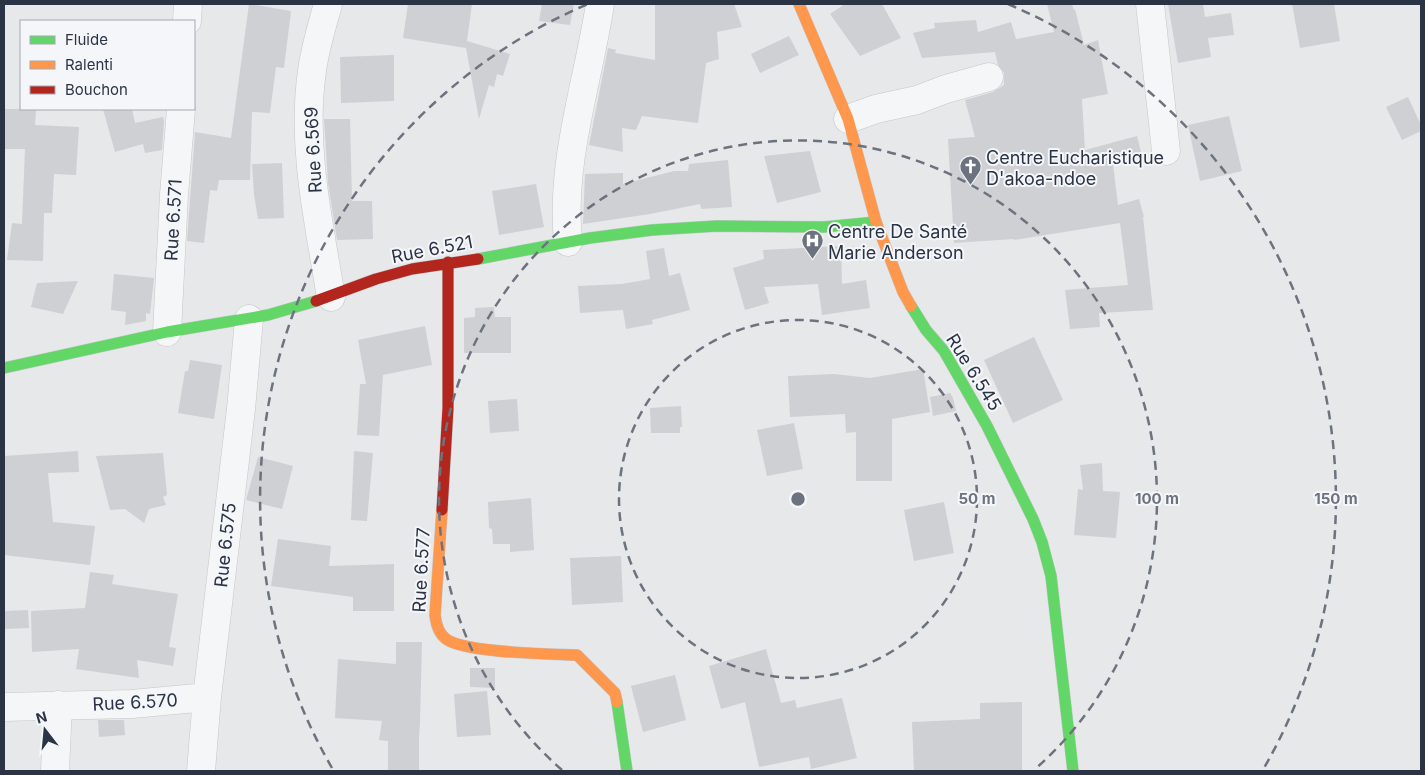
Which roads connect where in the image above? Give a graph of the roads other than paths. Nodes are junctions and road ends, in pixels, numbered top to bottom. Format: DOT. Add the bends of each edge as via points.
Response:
graph roads {
  1 [pos="188,4"];
  2 [pos="328,4"];
  3 [pos="600,4"];
  4 [pos="799,4"];
  5 [pos="1150,4"];
  6 [pos="187,20"];
  7 [pos="989,77"];
  8 [pos="182,110"];
  9 [pos="848,118"];
  10 [pos="1166,151"];
  11 [pos="876,222"];
  12 [pos="568,242"];
  13 [pos="448,262"];
  14 [pos="330,298"];
  15 [pos="249,319"];
  16 [pos="167,332"];
  17 [pos="4,368"];
  18 [pos="207,697"];
  19 [pos="4,706"];
  20 [pos="58,706"];
  21 [pos="55,771"];
  22 [pos="201,771"];
  23 [pos="627,771"];
  24 [pos="1073,771"];
  1 -- 6 [label="street"];
  2 -- 14 [label="street, Rue 6.569" via="312,70 309,150"];
  3 -- 12 [label="street" via="568,175"];
  4 -- 9 [label="street, Rue 6.545"];
  5 -- 10 [label="street"];
  7 -- 9 [label="street"];
  8 -- 16 [label="street, Rue 6.571"];
  9 -- 11 [label="street, Rue 6.545"];
  11 -- 12 [label="street, Rue 6.521" via="824,227 683,228"];
  11 -- 24 [label="street, Rue 6.545" via="903,292 926,330 944,351 987,426 1042,542 1051,576"];
  12 -- 13 [label="street, Rue 6.521"];
  13 -- 14 [label="street, Rue 6.521" via="376,278"];
  13 -- 23 [label="street, Rue 6.577" via="448,408 435,615 437,627 444,638 454,644 500,651 577,655 615,693"];
  14 -- 15 [label="street, Rue 6.521"];
  15 -- 16 [label="street, Rue 6.521"];
  15 -- 18 [label="street, Rue 6.575"];
  16 -- 17 [label="street, Rue 6.521"];
  18 -- 20 [label="street, Rue 6.570"];
  18 -- 22 [label="street, Rue 6.575"];
  19 -- 20 [label="street, Rue 6.570"];
  20 -- 21 [label="street"];
}
